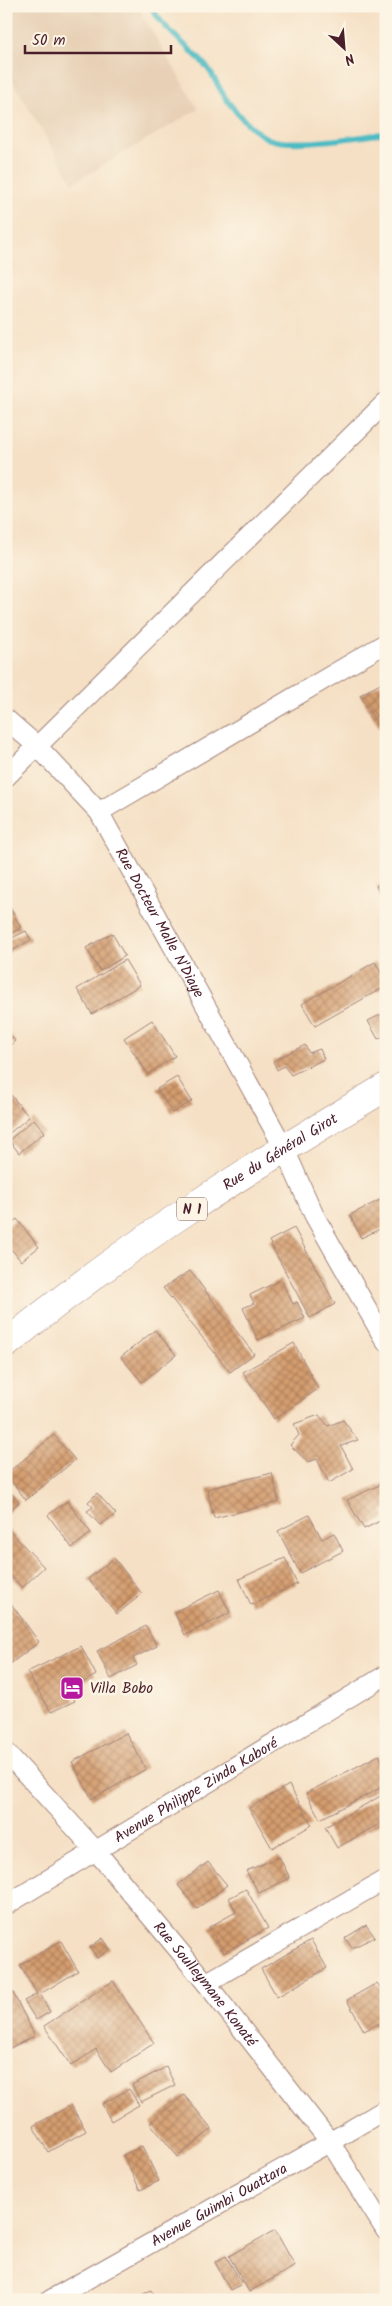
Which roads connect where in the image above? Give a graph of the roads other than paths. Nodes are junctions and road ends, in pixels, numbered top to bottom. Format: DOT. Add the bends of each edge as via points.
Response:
graph roads {
  1 [pos="386,402"];
  2 [pos="386,642"];
  3 [pos="6,719"];
  4 [pos="37,746"];
  5 [pos="6,777"];
  6 [pos="100,812"];
  7 [pos="386,1087"];
  8 [pos="284,1148"];
  9 [pos="386,1342"];
  10 [pos="6,1344"];
  11 [pos="386,1674"];
  12 [pos="6,1752"];
  13 [pos="96,1851"];
  14 [pos="386,1879"];
  15 [pos="6,1905"];
  16 [pos="206,1983"];
  17 [pos="386,2109"];
  18 [pos="330,2142"];
  19 [pos="386,2231"];
  20 [pos="50,2300"];
  1 -- 4 [label="street"];
  2 -- 6 [label="street"];
  3 -- 4 [label="street, Rue Docteur Malle N'Diaye"];
  4 -- 5 [label="street"];
  4 -- 6 [label="street, Rue Docteur Malle N'Diaye"];
  6 -- 8 [label="street, Rue Docteur Malle N'Diaye"];
  7 -- 8 [label="highway, Rue du Général Girot / N 1"];
  8 -- 9 [label="street, Rue Docteur Malle N'Diaye" via="314,1215"];
  8 -- 10 [label="highway, Rue du Général Girot / N 1" via="95,1273"];
  11 -- 13 [label="street, Avenue Philippe Zinda Kaboré"];
  12 -- 13 [label="street, Rue Soulleymane Konaté"];
  13 -- 15 [label="street, Avenue Philippe Zinda Kaboré"];
  13 -- 16 [label="street, Rue Soulleymane Konaté"];
  14 -- 16 [label="street"];
  16 -- 18 [label="street, Rue Soulleymane Konaté"];
  17 -- 18 [label="street, Avenue Guimbi Ouattara"];
  18 -- 19 [label="street, Rue Soulleymane Konaté"];
  18 -- 20 [label="street, Avenue Guimbi Ouattara"];
}
